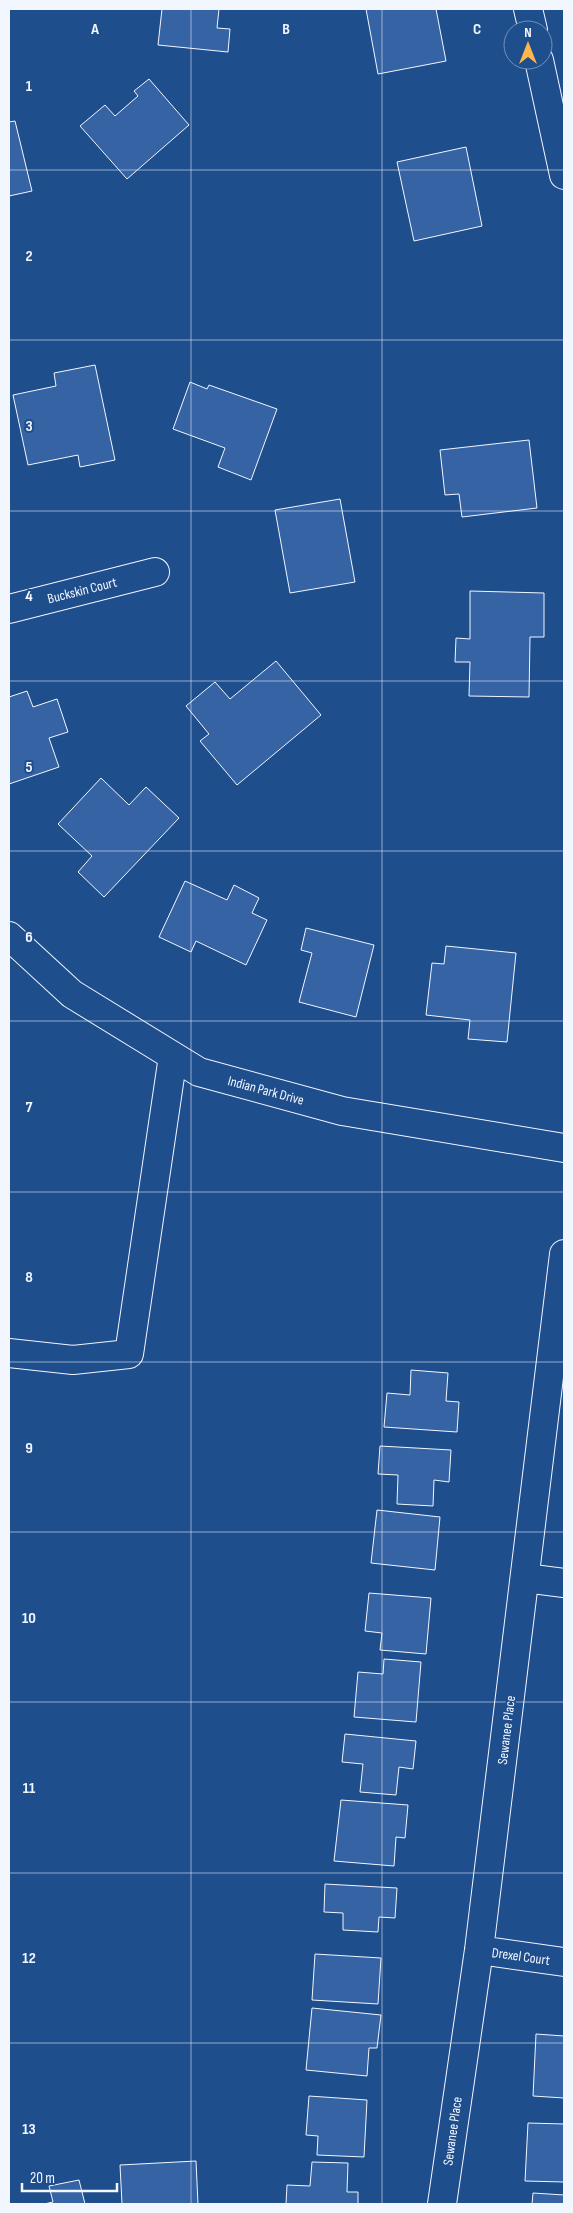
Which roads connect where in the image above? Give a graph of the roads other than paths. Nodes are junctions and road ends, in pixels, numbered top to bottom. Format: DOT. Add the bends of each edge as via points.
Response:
graph roads {
  1 [pos="541,70"];
  2 [pos="564,175"];
  3 [pos="155,572"];
  4 [pos="9,609"];
  5 [pos="9,936"];
  6 [pos="173,1056"];
  7 [pos="564,1148"];
  8 [pos="564,1254"];
  9 [pos="9,1353"];
  10 [pos="525,1578"];
  11 [pos="564,1583"];
  12 [pos="479,1950"];
  13 [pos="564,1962"];
  14 [pos="442,2204"];
  1 -- 2 [label="street"];
  3 -- 4 [label="street, Buckskin Court"];
  5 -- 6 [label="street, Indian Park Drive" via="72,994"];
  6 -- 7 [label="street, Indian Park Drive" via="199,1072 342,1111"];
  6 -- 9 [label="street" via="129,1354 73,1360"];
  8 -- 10 [label="street, Sewanee Place"];
  10 -- 11 [label="street"];
  10 -- 12 [label="street, Sewanee Place"];
  12 -- 13 [label="street, Drexel Court"];
  12 -- 14 [label="street, Sewanee Place"];
}
